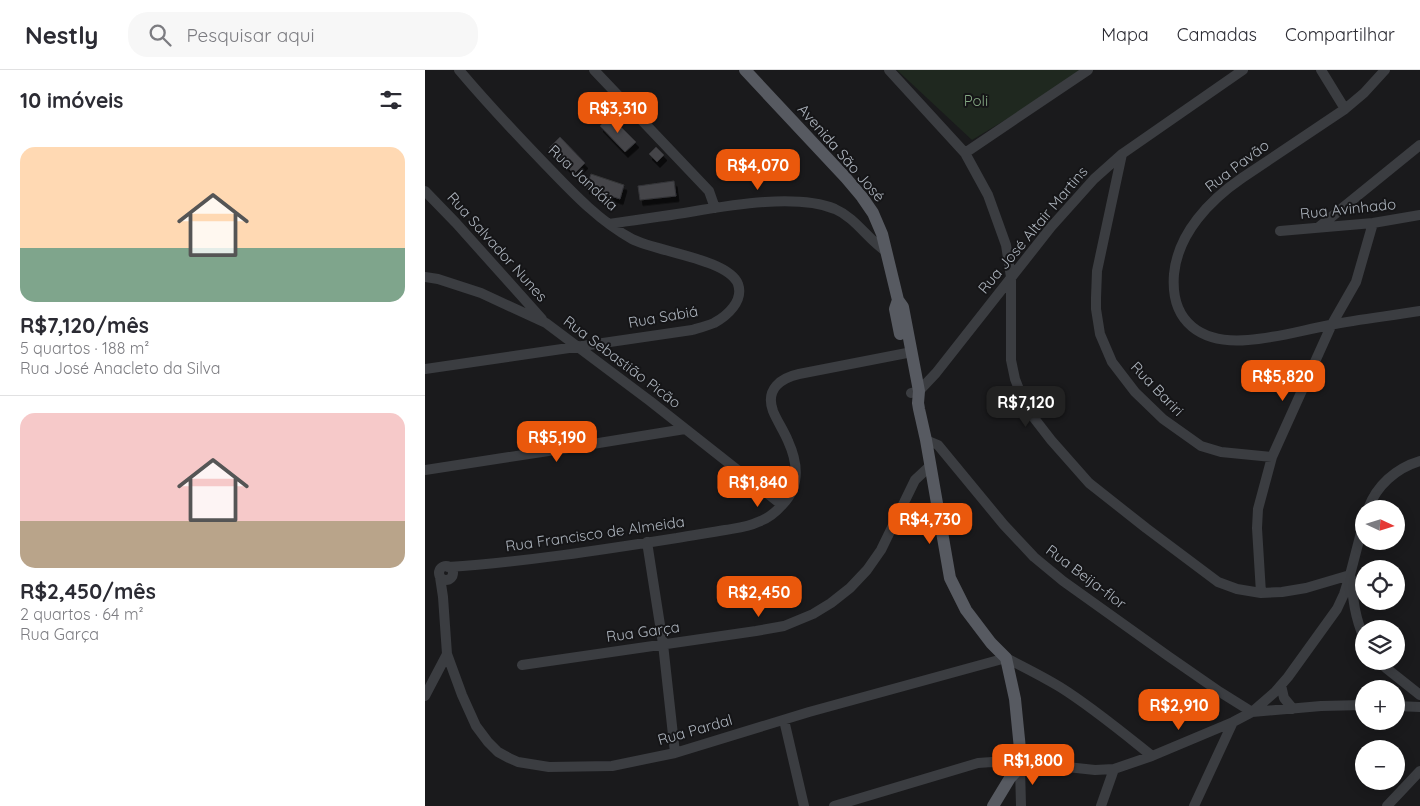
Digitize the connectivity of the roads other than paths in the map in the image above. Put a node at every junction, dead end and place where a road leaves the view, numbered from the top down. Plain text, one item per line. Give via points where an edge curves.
1 (459, 70) edge
2 (594, 70) edge
3 (745, 70) edge
4 (889, 70) edge
5 (1088, 70) edge
6 (1243, 70) edge
7 (1321, 70) edge
8 (1385, 70) edge
9 (1345, 109) junction
10 (1420, 145) edge
11 (965, 153) junction
12 (1122, 154) junction
13 (425, 191) edge
14 (715, 208) junction
15 (1420, 215) edge
16 (1373, 223) junction
17 (609, 224) junction
18 (1319, 227) junction
19 (1280, 231) dead end
20 (887, 252) junction
21 (425, 277) edge
22 (1011, 277) junction
23 (515, 289) junction
24 (504, 303) junction
25 (1420, 311) edge
26 (546, 323) junction
27 (1332, 324) junction
28 (576, 346) junction
29 (908, 353) junction
30 (425, 369) edge
31 (936, 373) junction
32 (913, 378) junction
33 (916, 395) junction
34 (685, 429) junction
35 (926, 440) junction
36 (1272, 456) junction
37 (1420, 461) edge
38 (931, 466) junction
39 (425, 470) edge
40 (1372, 500) edge
41 (782, 505) junction
42 (647, 542) junction
43 (1356, 550) edge
44 (1350, 575) junction
45 (1261, 593) junction
46 (1357, 620) edge
47 (663, 644) junction
48 (447, 654) junction
49 (1006, 658) junction
50 (522, 665) dead end
51 (1389, 670) edge
52 (1281, 685) junction
53 (1420, 695) edge
54 (425, 696) edge
55 (1355, 706) edge
56 (1405, 706) edge
57 (1420, 707) edge
58 (1293, 708) junction
59 (1252, 712) junction
60 (784, 720) junction
61 (1233, 722) junction
62 (675, 753) junction
63 (1152, 756) junction
64 (1020, 768) junction
65 (1114, 769) junction
66 (1420, 772) edge
67 (864, 802) edge
68 (804, 806) edge
69 (834, 806) edge
70 (993, 806) edge
71 (1021, 806) edge
72 (1101, 806) edge
73 (1194, 806) edge
74 (1387, 806) edge

1 - 17 street, Rua Jandáia via 561,181
2 - 14 street via 709,192
3 - 20 main road, Avenida São José via 862,197 883,234
4 - 11 street
5 - 11 street
6 - 12 street, Rua José Altair Martins
7 - 9 street
8 - 9 street, Rua Pavão via 1365,93
9 - 27 street, Rua Pavão via 1212,202 1188,233 1177,256 1173,282 1182,317 1189,326 1206,335 1248,340
10 - 18 street
11 - 22 street via 988,195 1005,245
12 - 22 street, Rua José Altair Martins via 1083,190
12 - 36 street, Rua Bariri via 1097,271 1096,310 1100,334 1113,362 1135,392 1163,419 1201,446 1221,452
13 - 23 street, Rua Salvador Nunes
14 - 17 street, Rua Jandáia
14 - 20 street, Rua Jandáia via 777,202 807,203 835,209
15 - 16 street, Rua Avinhado
16 - 18 street, Rua Avinhado
16 - 27 street via 1356,282
17 - 28 street, Rua Sabiá via 632,239 724,269 735,280 738,298 720,319 692,330
18 - 19 street, Rua Avinhado
20 - 29 main road, Avenida São José via 898,300 895,309
21 - 24 street, Rua Sebastião Picão
22 - 31 street, Rua José Altair Martins
22 - 45 street via 1011,360 1015,379 1022,397 1046,433 1089,483 1218,582
23 - 24 street
23 - 26 street, Rua Salvador Nunes
24 - 26 street, Rua Sebastião Picão
25 - 27 street, Rua Pavão
26 - 28 street, Rua Sebastião Picão
27 - 36 street
28 - 30 street, Rua Sabiá
28 - 34 street, Rua Sebastião Picão
29 - 32 main road, Avenida São José
29 - 41 street, Rua Francisco de Almeida via 799,374 780,381 775,387 772,410 788,441 796,470 793,489
31 - 32 street
31 - 33 street, Rua José Altair Martins
32 - 33 main road, Avenida São José
33 - 35 main road, Avenida São José
34 - 39 street
34 - 41 street, Rua Sebastião Picão
35 - 38 main road, Avenida São José
35 - 59 street, Rua Beija-flor via 938,445 1034,557 1063,581
36 - 45 street via 1258,509
37 - 40 street via 1402,468 1381,486
38 - 47 street, Rua Garça via 915,480 881,550 867,570 831,603 784,626
38 - 49 main road, Avenida São José via 950,578 965,610
41 - 42 street, Rua Francisco de Almeida via 758,523
42 - 47 street
42 - 48 street, Rua Francisco de Almeida via 465,566 448,574 443,598
43 - 44 street
44 - 45 street via 1306,588
44 - 46 street
44 - 52 street via 1337,609
47 - 50 street, Rua Garça
47 - 62 street
48 - 54 street
48 - 62 street, Rua Pardal via 481,734 498,752 518,762 549,767 602,767
49 - 60 street, Rua Pardal
49 - 63 street via 1061,688
49 - 64 main road via 1019,730
51 - 53 street
52 - 58 street via 1284,698
52 - 59 street
55 - 58 street
56 - 57 street
58 - 59 street
59 - 61 street
60 - 62 street, Rua Pardal
60 - 68 street
61 - 63 street
61 - 73 street
63 - 65 street
64 - 65 street via 1035,765
64 - 67 street via 1002,763 978,763
64 - 70 main road
64 - 71 street
65 - 72 street
66 - 74 street
67 - 69 street

